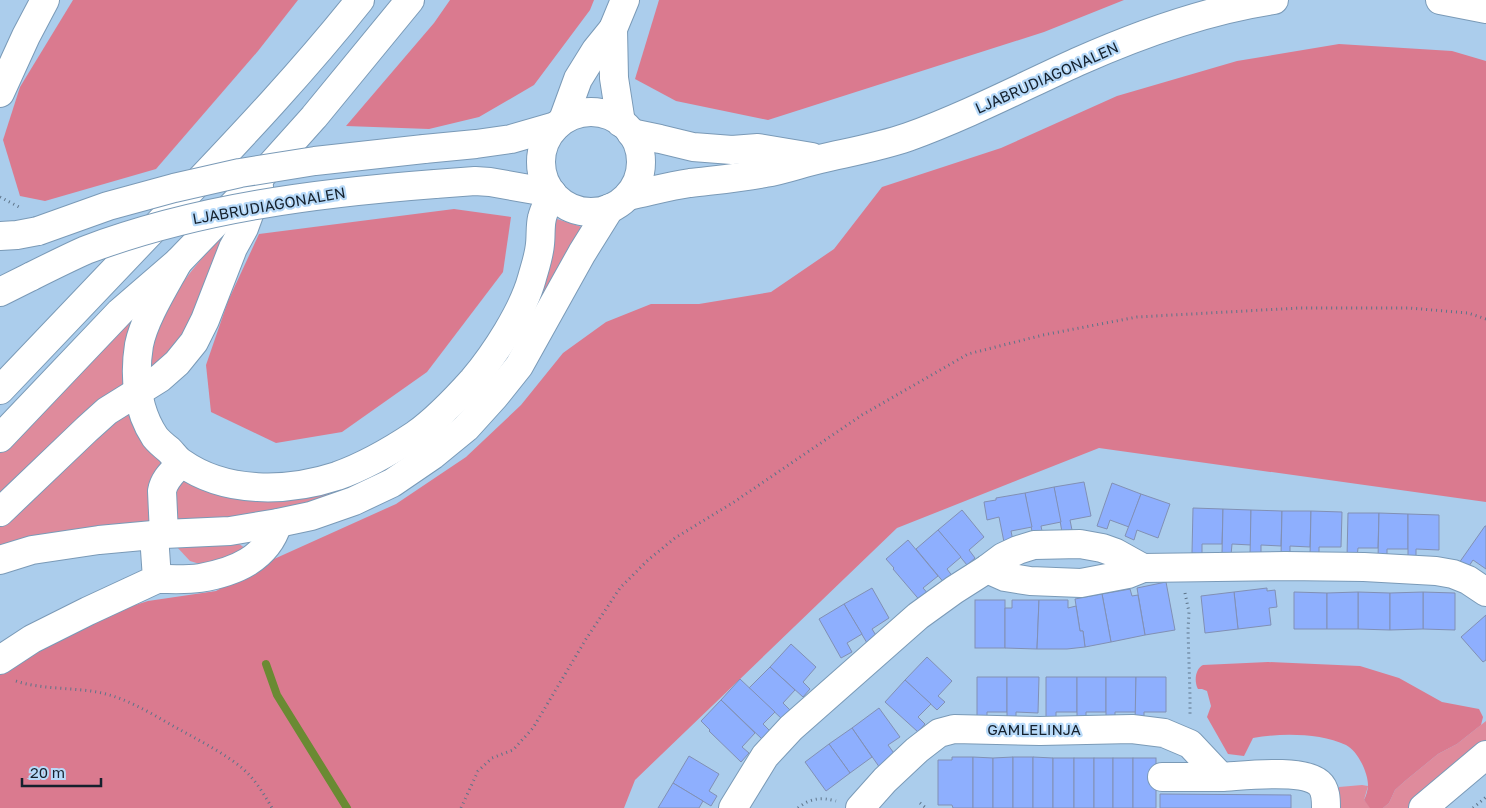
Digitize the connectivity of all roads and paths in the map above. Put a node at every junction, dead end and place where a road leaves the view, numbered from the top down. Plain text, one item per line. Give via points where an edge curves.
1 (45, 0) edge
2 (360, 0) edge
3 (410, 0) edge
4 (625, 0) edge
5 (1274, 0) edge
6 (1440, 0) edge
7 (1486, 9) edge
8 (614, 28) junction
9 (0, 93) edge
10 (560, 123) junction
11 (626, 128) junction
12 (821, 158) junction
13 (263, 174) junction
14 (552, 193) junction
15 (0, 197) edge
16 (619, 202) junction
17 (21, 209) dead end
18 (0, 236) edge
19 (178, 262) junction
20 (0, 292) edge
21 (1486, 319) edge
22 (0, 390) edge
23 (138, 392) junction
24 (0, 438) edge
25 (182, 463) junction
26 (0, 512) edge
27 (278, 523) junction
28 (159, 535) junction
29 (0, 560) edge
30 (1143, 568) junction
31 (987, 569) junction
32 (157, 579) junction
33 (1486, 592) edge
34 (1185, 594) dead end
35 (7, 670) edge
36 (1190, 696) dead end
37 (1486, 755) edge
38 (1162, 777) dead end
39 (1221, 777) junction
40 (1486, 797) edge
41 (920, 803) dead end
42 (272, 808) edge
43 (461, 808) edge
44 (733, 808) edge
45 (798, 808) edge
46 (861, 808) edge
47 (926, 808) edge
48 (1326, 808) edge
49 (1423, 808) edge
50 (1473, 808) edge

1 - 9 main road
2 - 22 main road via 232,147
3 - 13 main road
4 - 8 main road
5 - 12 main road, LJABRUDIAGONALEN via 1204,15 1155,30 943,124 862,151
6 - 7 main road
8 - 10 main road via 578,79
8 - 11 main road via 614,78
10 - 11 main road via 575,115 593,113 611,117
10 - 14 main road via 547,138 542,152 544,180
10 - 18 main road, bridge via 510,139 315,161 240,173 108,206 38,231
11 - 12 main road, LJABRUDIAGONALEN via 693,147 758,148
11 - 16 main road via 637,143 641,165 634,187
12 - 16 main road, LJABRUDIAGONALEN via 766,173 689,184
13 - 19 main road
13 - 23 main road via 244,228 194,342 177,363
14 - 16 main road via 564,204 578,210 594,212
14 - 20 main road, LJABRUDIAGONALEN, bridge via 475,181 319,195 215,213 85,251
14 - 25 main road via 542,218 540,247 532,279 517,314 474,378 448,407 416,434 355,469 298,485 240,486 204,476
15 - 17 path
16 - 27 main road via 582,253 519,366 466,428 392,483 354,501
19 - 23 main road via 143,329 138,358
19 - 24 main road via 120,312
21 - 43 path via 1468,313 1409,308 1299,308 1137,317 1043,335 968,354 862,415 675,538 648,560 620,588 533,728 513,750 492,758 478,771
23 - 25 main road via 144,414 156,437
23 - 26 main road via 87,428
25 - 28 main road via 163,485
27 - 28 main road via 230,531
27 - 32 main road via 270,542 246,563 224,573 199,578
28 - 29 main road via 32,550
28 - 32 main road
30 - 31 main road via 1081,583 1030,581 1005,577
30 - 31 main road via 1116,553 1080,544 1034,545 1004,557
30 - 33 main road via 1285,566 1436,571 1468,580
31 - 44 main road via 918,616 791,728 766,756
32 - 35 main road via 40,635
34 - 36 path via 1189,612
35 - 42 path via 34,686 86,690 137,706 242,768
37 - 49 main road
38 - 39 main road
39 - 46 main road, GAMLELINJA via 1190,744 1164,733 1132,729 954,729 939,733 917,750
39 - 48 main road via 1289,774 1309,777 1321,784
40 - 50 path
41 - 47 path
45 - 46 path via 818,798

